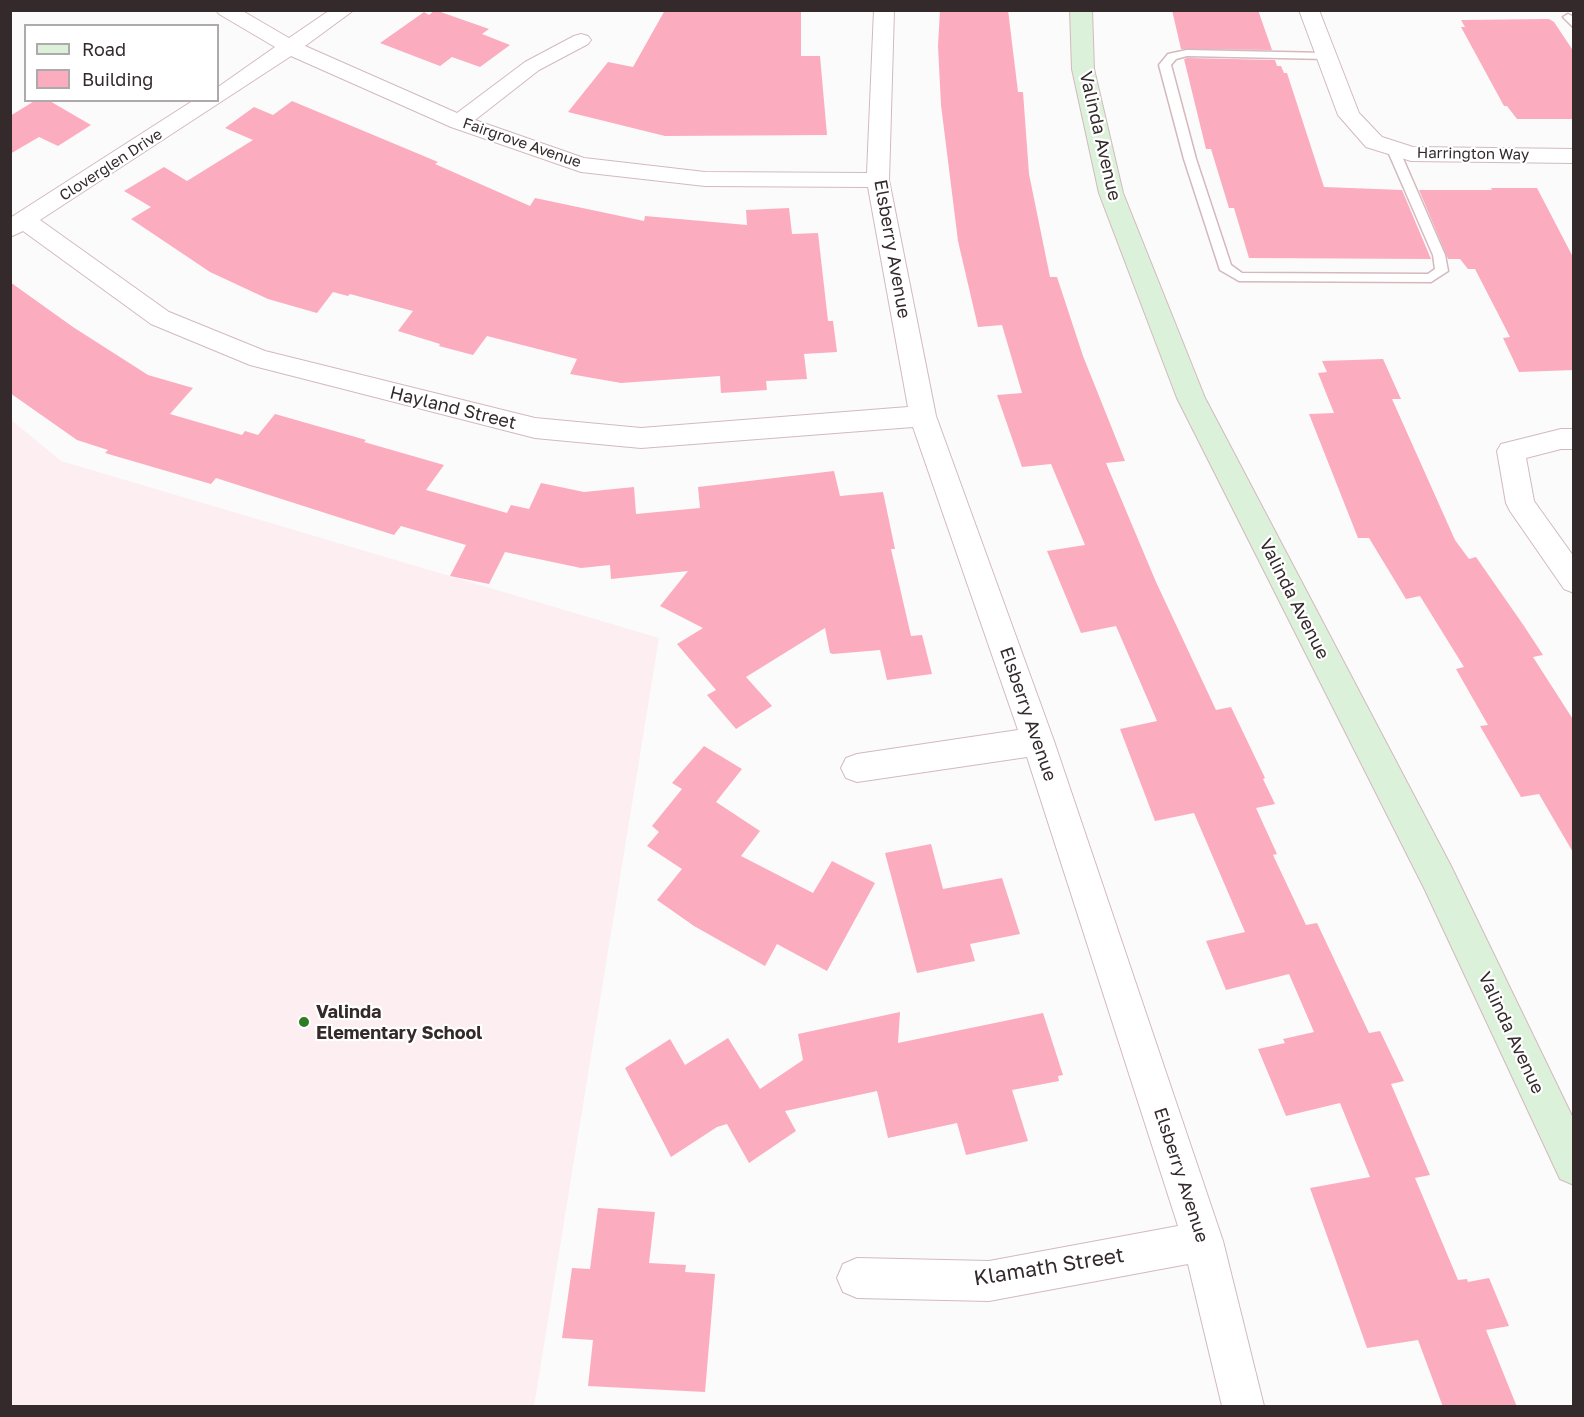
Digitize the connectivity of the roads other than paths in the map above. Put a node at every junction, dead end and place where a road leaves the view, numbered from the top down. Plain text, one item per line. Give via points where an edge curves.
1 (226, 10) edge
2 (344, 10) edge
3 (884, 10) edge
4 (1081, 10) edge
5 (1309, 10) edge
6 (581, 40) dead end
7 (291, 48) junction
8 (1327, 56) junction
9 (219, 95) edge
10 (207, 102) edge
11 (459, 122) junction
12 (1383, 145) junction
13 (1574, 156) edge
14 (878, 180) junction
15 (17, 225) edge
16 (923, 416) junction
17 (1574, 439) edge
18 (1574, 581) edge
19 (1038, 741) junction
20 (857, 768) dead end
21 (1574, 1165) edge
22 (1203, 1241) junction
23 (858, 1278) dead end
24 (1243, 1407) edge

1 - 7 street, Fairgrove Avenue
2 - 7 street
3 - 14 street, Elsberry Avenue
4 - 21 main road, Valinda Avenue via 1083,69 1111,193 1191,398 1438,878
5 - 8 street
6 - 11 street via 532,66
7 - 9 street
7 - 11 street, Fairgrove Avenue
8 - 12 street via 1349,115
8 - 12 lane via 1186,53 1172,56 1165,65 1225,267 1239,276 1431,278 1442,271 1439,255
10 - 15 street, Cloverglen Drive
11 - 14 street, Fairgrove Avenue via 581,165 705,179
12 - 13 street, Harrington Way via 1411,154
14 - 16 street, Elsberry Avenue
15 - 16 street, Hayland Street via 160,318 259,359 535,428 641,438
16 - 19 street, Elsberry Avenue
17 - 18 street via 1511,451 1520,503
19 - 20 street
19 - 22 street, Elsberry Avenue
22 - 23 street, Klamath Street via 989,1281
22 - 24 street, Elsberry Avenue

